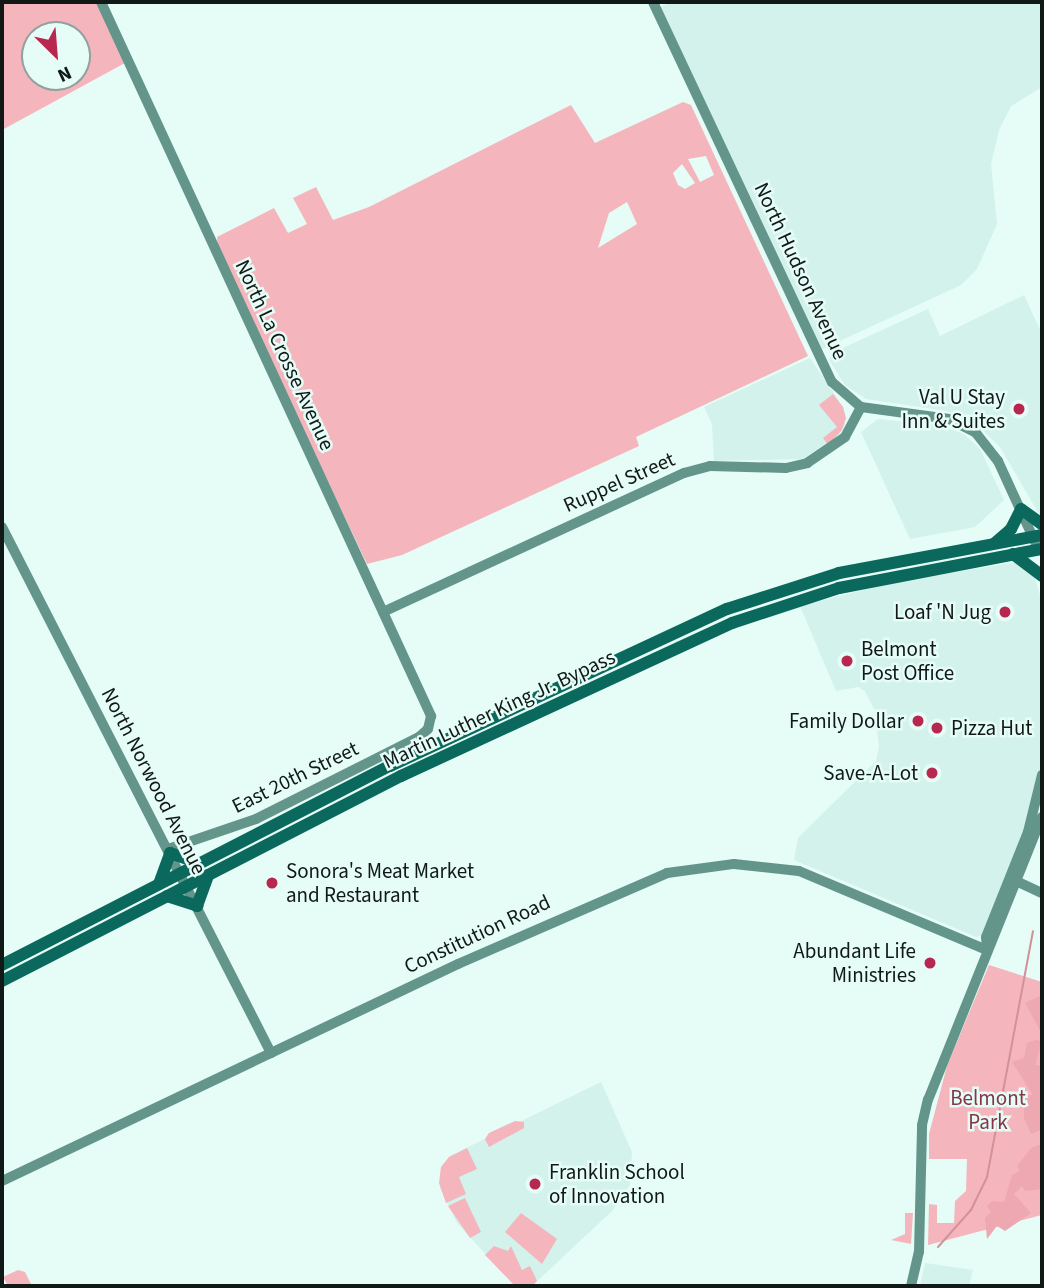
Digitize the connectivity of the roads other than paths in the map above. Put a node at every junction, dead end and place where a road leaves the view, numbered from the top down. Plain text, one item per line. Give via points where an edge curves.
1 (101, 2) edge
2 (653, 2) edge
3 (861, 407) junction
4 (1021, 509) junction
5 (1042, 524) edge
6 (2, 527) edge
7 (1038, 536) edge
8 (995, 543) junction
9 (1041, 550) edge
10 (1013, 554) junction
11 (1042, 577) edge
12 (383, 612) junction
13 (430, 725) joint
14 (1042, 775) edge
15 (1042, 817) edge
16 (282, 820) junction
17 (169, 851) junction
18 (198, 863) junction
19 (208, 875) junction
20 (183, 880) junction
21 (1015, 880) junction
22 (159, 884) junction
23 (1042, 892) edge
24 (167, 897) junction
25 (197, 906) junction
26 (88, 937) junction
27 (987, 950) junction
28 (2, 965) edge
29 (2, 981) edge
30 (271, 1052) junction
31 (2, 1181) edge
32 (911, 1286) edge

1 - 12 street, North La Crosse Avenue
2 - 3 street, North Hudson Avenue via 816,352 832,382
3 - 4 street via 948,419 976,433 998,461
3 - 12 street, Ruppel Street via 845,437 807,463 786,468 710,466 684,473
4 - 5 highway
4 - 7 street
4 - 8 highway via 1011,528
6 - 17 street, North Norwood Avenue
7 - 8 highway, Martin Luther King Jr. Bypass
7 - 9 street
8 - 16 highway, Martin Luther King Jr. Bypass via 839,573 752,599 495,715
9 - 10 highway, Martin Luther King Jr. Bypass
9 - 11 street
10 - 11 highway
10 - 19 highway, Martin Luther King Jr. Bypass via 875,580 760,612 488,733
12 - 13 street, North La Crosse Avenue via 430,711
13 - 17 street, East 20th Street via 419,737 256,819
14 - 21 street
15 - 21 street
16 - 18 highway, Martin Luther King Jr. Bypass
16 - 20 highway via 252,845
17 - 18 highway
17 - 20 street, North Norwood Avenue
17 - 22 highway
18 - 20 highway, Martin Luther King Jr. Bypass
19 - 20 highway, Martin Luther King Jr. Bypass
19 - 25 highway
20 - 22 highway, Martin Luther King Jr. Bypass
20 - 24 highway, Martin Luther King Jr. Bypass
20 - 25 street, North Norwood Avenue
20 - 26 highway via 116,914
21 - 23 street
21 - 27 street
22 - 28 highway, Martin Luther King Jr. Bypass
24 - 25 highway
24 - 26 highway, Martin Luther King Jr. Bypass
25 - 30 street, North Norwood Avenue
26 - 29 highway, Martin Luther King Jr. Bypass
27 - 30 street, Constitution Road via 811,874 754,865 701,867 632,885
27 - 32 street via 922,1125 920,1242
30 - 31 street, Constitution Road

